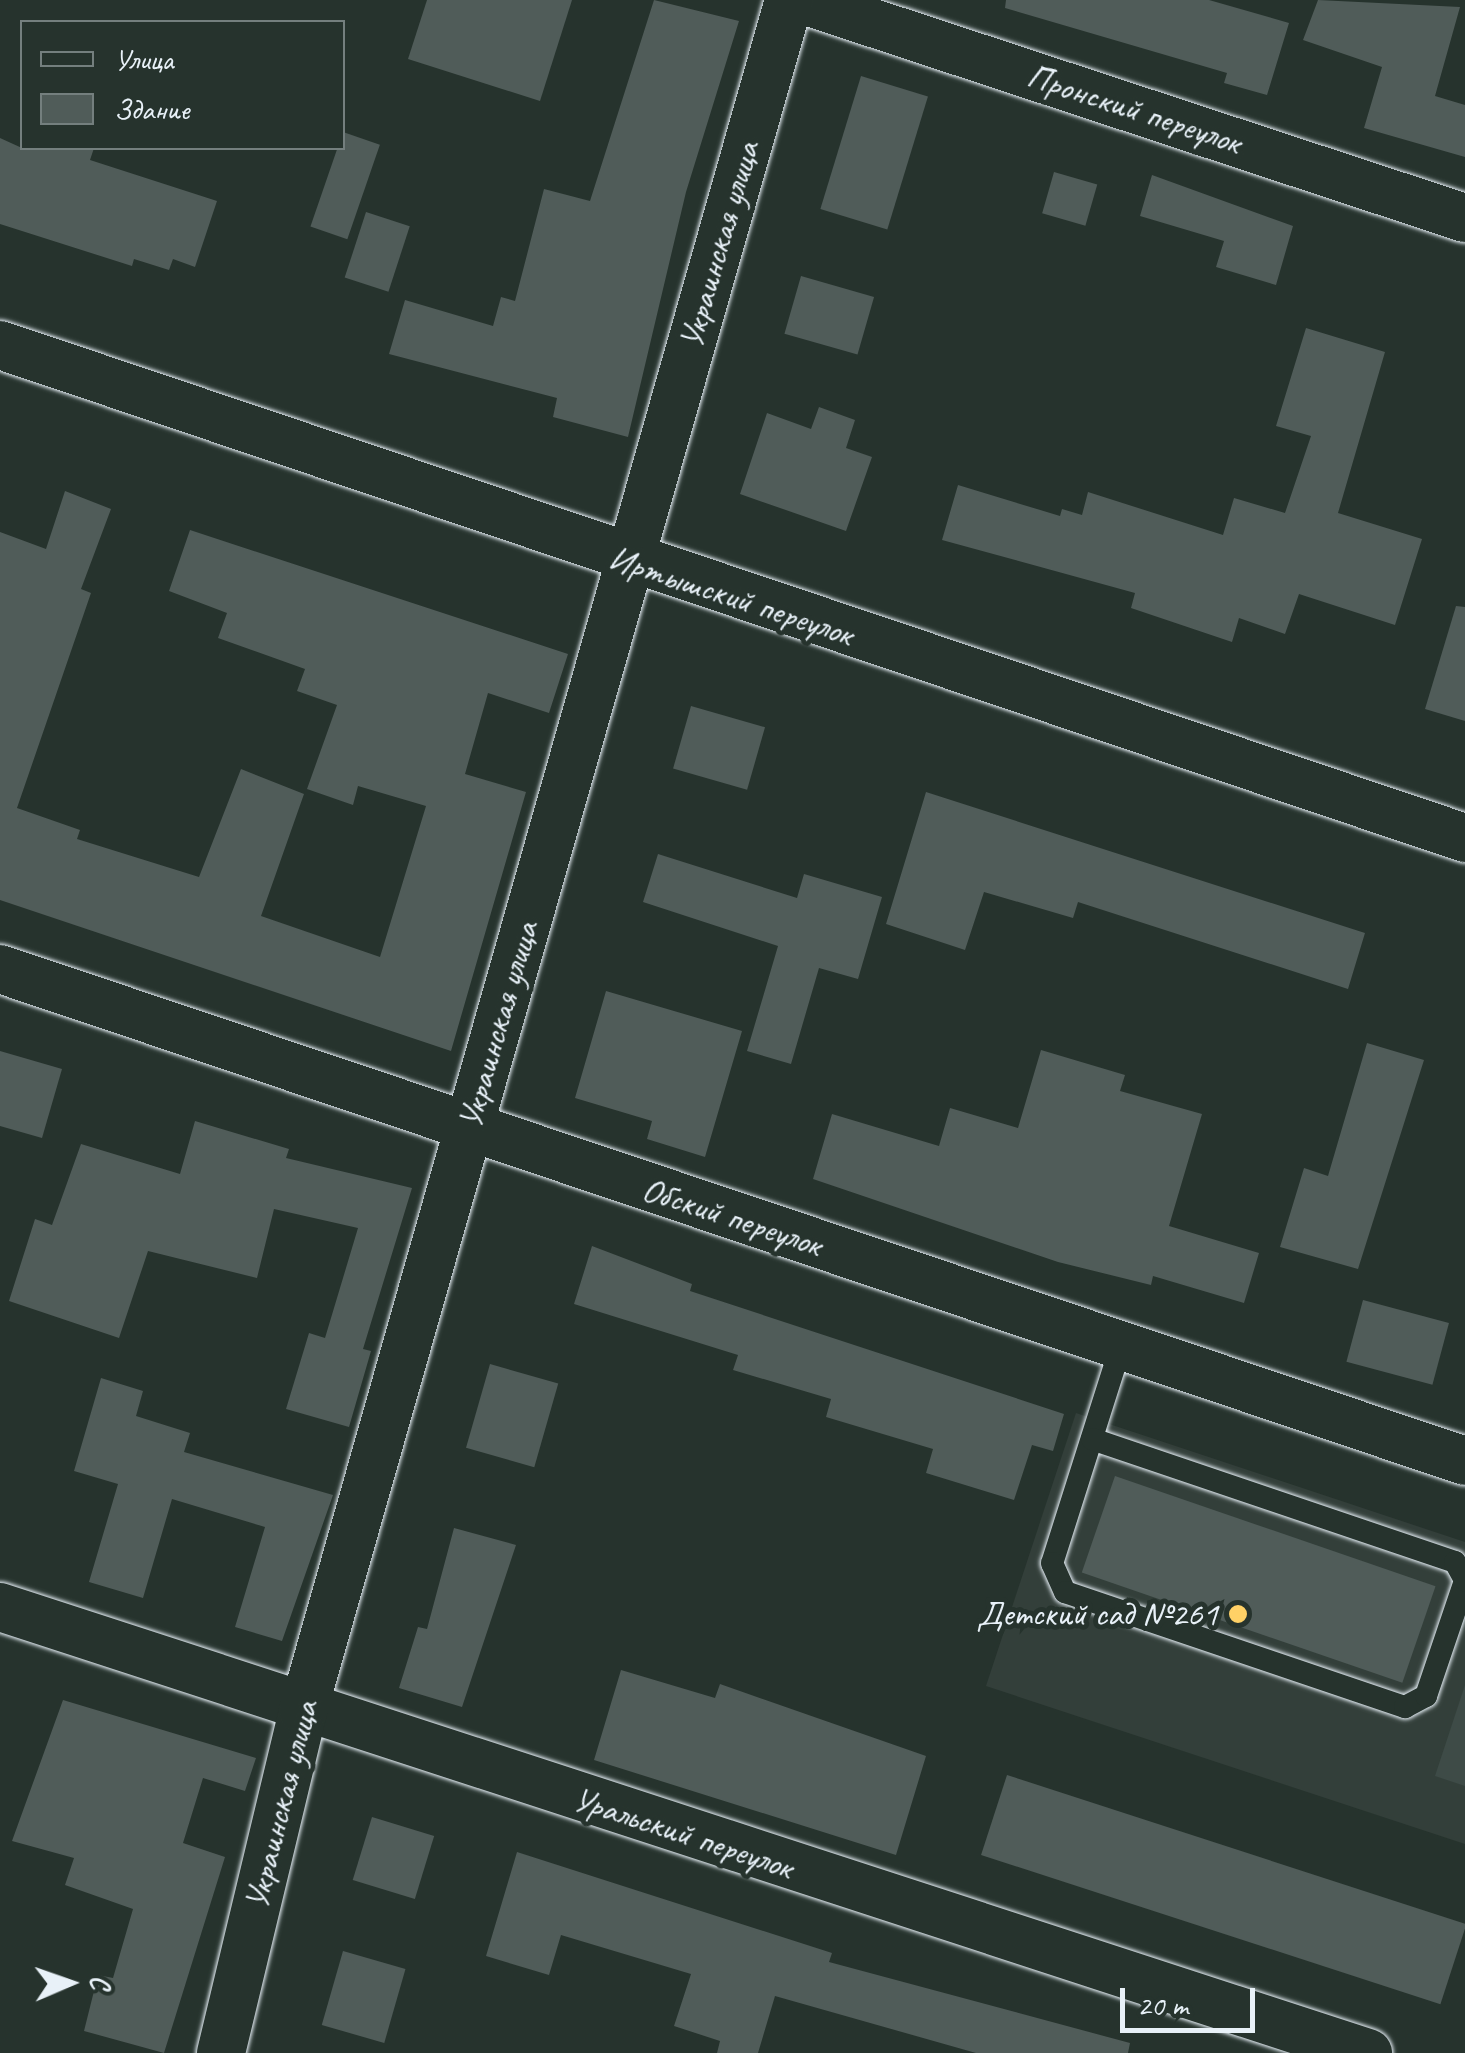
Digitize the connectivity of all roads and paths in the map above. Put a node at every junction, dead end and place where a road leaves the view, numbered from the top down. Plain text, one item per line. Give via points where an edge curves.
1 (789, 0) edge
2 (803, 0) edge
3 (1465, 218) edge
4 (0, 346) edge
5 (628, 562) junction
6 (1465, 838) edge
7 (0, 969) edge
8 (468, 1129) junction
9 (1121, 1346) junction
10 (1092, 1439) junction
11 (1465, 1461) edge
12 (1465, 1581) edge
13 (0, 1608) edge
14 (304, 1711) junction
15 (221, 2053) edge
16 (1368, 2053) edge

1 - 5 street, Украинская улица
2 - 3 street, Пронский переулок
4 - 5 street, Иртышский переулок
5 - 6 street, Иртышский переулок
5 - 8 street, Украинская улица
7 - 8 street, Обский переулок
8 - 9 street, Обский переулок
8 - 14 street, Украинская улица
9 - 10 lane
9 - 11 street, Обский переулок
10 - 12 lane via 1454,1562
10 - 12 lane via 1052,1564 1066,1592 1405,1707 1426,1696
13 - 14 street, Уральский переулок
14 - 15 street, Украинская улица
14 - 16 street, Уральский переулок

